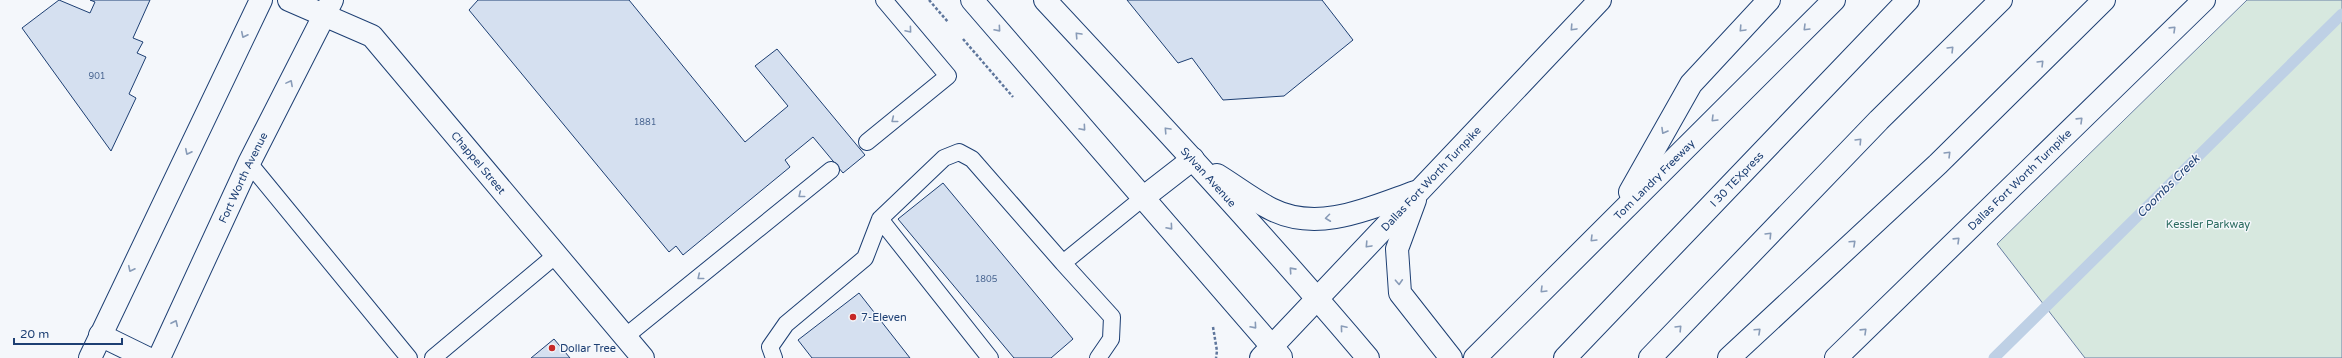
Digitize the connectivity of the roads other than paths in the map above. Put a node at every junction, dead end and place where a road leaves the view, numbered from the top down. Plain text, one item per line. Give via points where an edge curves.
1 (261, 0) edge
2 (289, 0) edge
3 (884, 0) edge
4 (972, 0) edge
5 (1045, 0) edge
6 (1600, 0) edge
7 (1769, 0) edge
8 (1834, 0) edge
9 (1908, 0) edge
10 (2001, 0) edge
11 (2104, 0) edge
12 (2204, 0) edge
13 (329, 7) edge
14 (867, 142) dead end
15 (1193, 159) junction
16 (249, 163) junction
17 (831, 170) dead end
18 (1418, 191) junction
19 (1144, 197) junction
20 (1616, 216) junction
21 (880, 219) junction
22 (556, 255) junction
23 (1063, 263) junction
24 (1318, 299) junction
25 (100, 335) junction
26 (626, 336) junction
27 (1272, 354) edge
28 (1651, 357) edge
29 (90, 358) edge
30 (147, 358) edge
31 (159, 358) edge
32 (409, 358) edge
33 (433, 358) edge
34 (643, 358) edge
35 (774, 358) edge
36 (990, 358) edge
37 (1098, 358) edge
38 (1368, 358) edge
39 (1451, 358) edge
40 (1475, 358) edge
41 (1564, 358) edge
42 (1729, 358) edge
43 (1836, 358) edge

1 -> 25 main road
2 - 13 main road, Chappel Street
3 -> 14 lane via 948,76
4 -> 19 main road
15 -> 5 main road, Sylvan Avenue
6 -> 18 main road, Dallas Fort Worth Turnpike
7 -> 20 main road via 1691,84
8 -> 20 main road, Tom Landry Freeway
9 - 41 main road, I 30 TEXpress
28 -> 10 main road via 1880,120
42 -> 11 main road via 1938,164
43 -> 12 main road, Dallas Fort Worth Turnpike
16 -> 13 main road, Fort Worth Avenue
13 - 22 main road, Chappel Street via 372,36
18 -> 15 main road via 1351,215 1310,220 1272,210
15 - 19 main road
24 -> 15 main road, Sylvan Avenue
31 -> 16 main road, Fort Worth Avenue
16 - 32 lane
17 -> 26 lane
18 -> 24 main road, Dallas Fort Worth Turnpike
18 -> 39 main road via 1397,249 1400,293
19 - 23 lane
19 -> 27 main road
20 -> 40 main road, Tom Landry Freeway
21 - 23 lane via 944,158 960,152 972,159
21 - 35 lane via 865,258 786,324 770,347
21 - 36 lane
22 - 26 main road, Chappel Street
22 - 33 lane
23 - 37 lane via 1112,317 1111,339
24 - 27 main road, Dallas Fort Worth Turnpike
38 -> 24 main road, Sylvan Avenue
25 - 29 main road
25 - 30 main road
26 - 34 main road, Chappel Street

